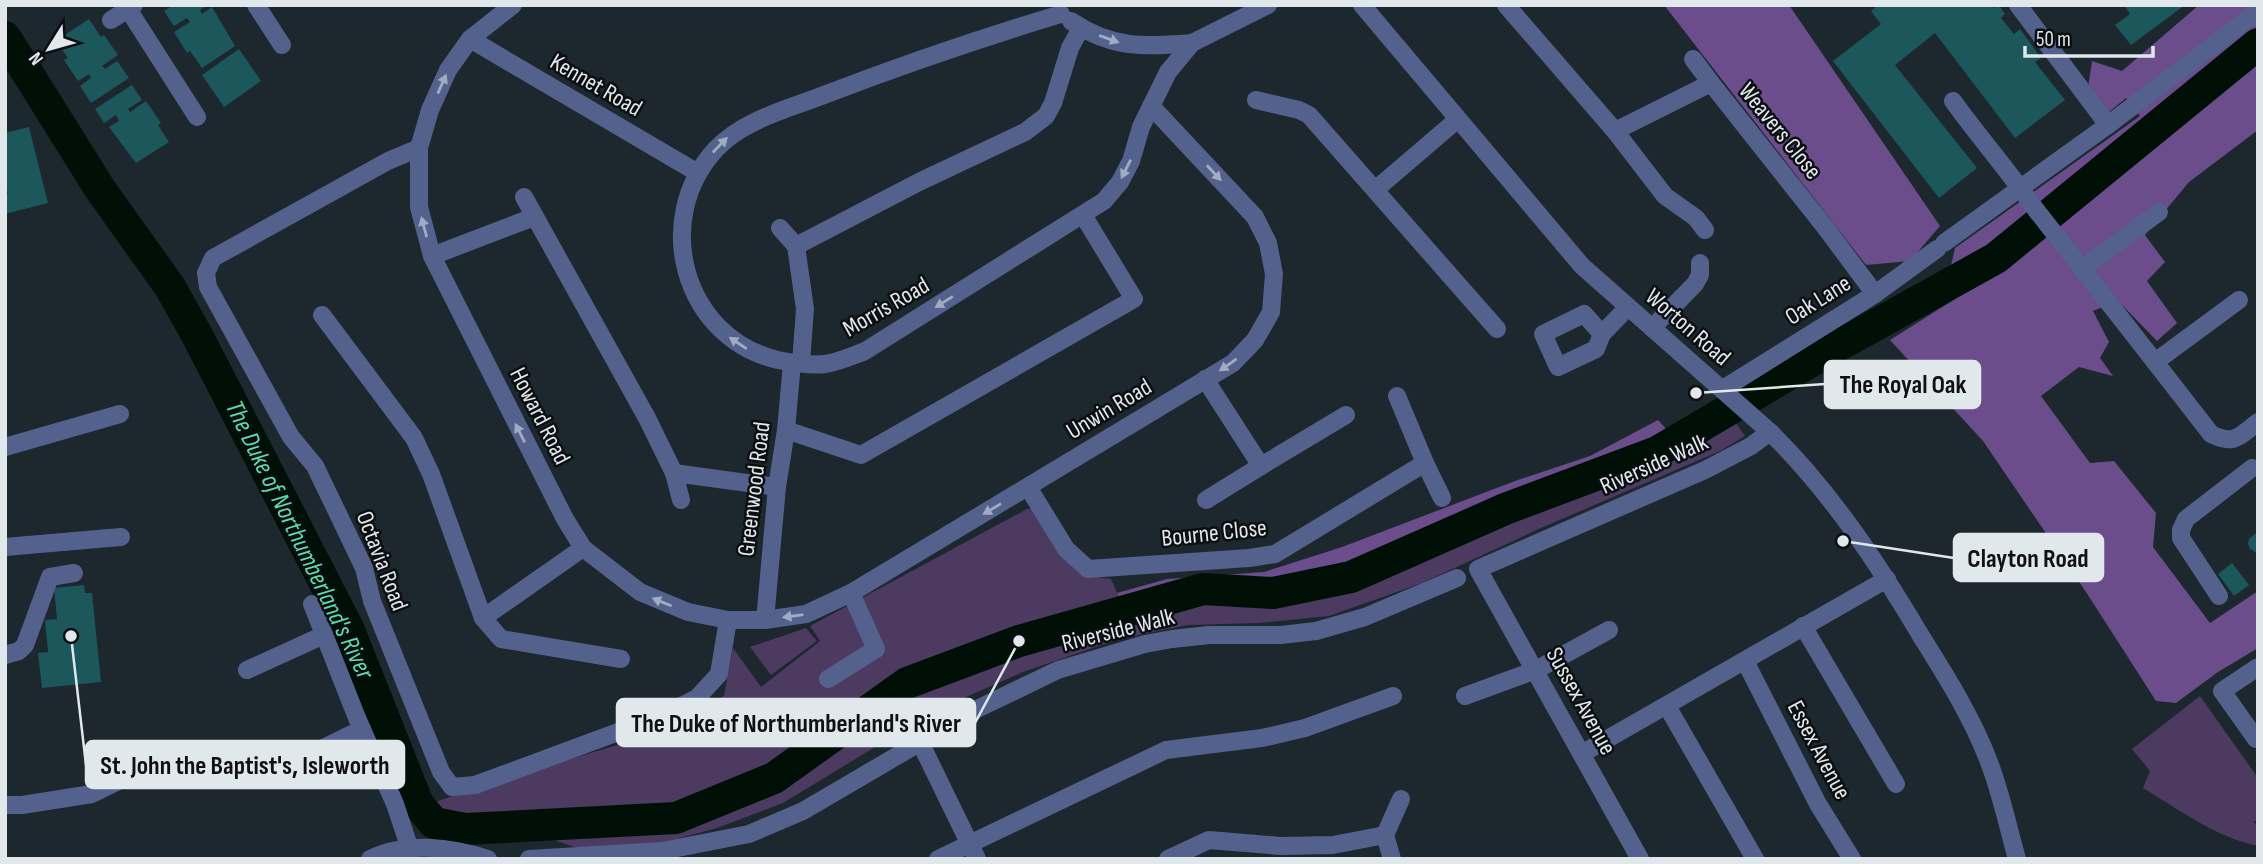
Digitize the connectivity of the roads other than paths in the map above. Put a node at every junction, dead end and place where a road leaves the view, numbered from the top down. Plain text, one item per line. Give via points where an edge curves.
1 (256, 5) edge
2 (513, 5) edge
3 (1268, 5) edge
4 (1362, 5) edge
5 (1506, 5) edge
6 (2018, 5) edge
7 (131, 7) edge
8 (1056, 10) edge
9 (2258, 11) edge
10 (111, 20) dead end
11 (1081, 28) junction
12 (470, 39) junction
13 (1192, 43) junction
14 (282, 45) dead end
15 (1693, 59) dead end
16 (1711, 83) junction
17 (1256, 100) dead end
18 (1953, 102) dead end
19 (1151, 106) junction
20 (197, 117) dead end
21 (1458, 119) junction
22 (2108, 125) junction
23 (1615, 131) junction
24 (419, 148) junction
25 (698, 173) junction
26 (1375, 190) junction
27 (2025, 194) junction
28 (524, 197) dead end
29 (2159, 212) dead end
30 (1083, 215) junction
31 (534, 217) junction
32 (780, 228) dead end
33 (1705, 230) dead end
34 (796, 246) junction
35 (432, 256) junction
36 (1700, 263) dead end
37 (2081, 269) junction
38 (1875, 294) junction
39 (2239, 300) dead end
40 (1628, 307) junction
41 (322, 315) dead end
42 (1651, 328) junction
43 (1497, 329) dead end
44 (1602, 334) dead end
45 (2155, 362) junction
46 (797, 363) junction
47 (1205, 380) junction
48 (1727, 393) junction
49 (1396, 396) dead end
50 (120, 414) dead end
51 (1346, 415) dead end
52 (2258, 422) edge
53 (786, 430) junction
54 (1770, 432) junction
55 (2233, 440) junction
56 (5, 447) edge
57 (1425, 463) junction
58 (1261, 466) junction
59 (2255, 471) edge
60 (674, 473) junction
61 (776, 486) junction
62 (1028, 487) junction
63 (1442, 498) dead end
64 (681, 500) dead end
65 (1206, 500) dead end
66 (121, 537) dead end
67 (5, 547) edge
68 (583, 548) junction
69 (1478, 569) joint
70 (74, 573) dead end
71 (1457, 578) dead end
72 (1887, 579) junction
73 (851, 593) junction
74 (2219, 596) dead end
75 (312, 604) dead end
76 (483, 618) junction
77 (728, 620) junction
78 (765, 620) junction
79 (1803, 626) junction
80 (1609, 630) dead end
81 (324, 635) junction
82 (5, 655) edge
83 (621, 660) dead end
84 (1745, 661) junction
85 (2258, 667) edge
86 (247, 670) dead end
87 (1536, 670) junction
88 (828, 679) dead end
89 (1393, 696) dead end
90 (1465, 696) dead end
91 (1667, 706) junction
92 (362, 729) junction
93 (2258, 738) edge
94 (920, 742) junction
95 (1583, 753) junction
96 (151, 765) dead end
97 (276, 771) dead end
98 (1896, 784) dead end
99 (1401, 799) dead end
100 (5, 805) edge
101 (1385, 835) junction
102 (409, 846) junction
103 (973, 851) edge
104 (1285, 853) edge
105 (370, 859) edge
106 (488, 859) edge
107 (529, 859) edge
108 (938, 859) edge
109 (1168, 859) edge
110 (1392, 859) edge
111 (1640, 859) edge
112 (1755, 859) edge
113 (1852, 859) edge
114 (2017, 859) edge

1 - 14 street
2 - 12 street, Howard Road
3 - 13 street
4 - 21 street, Worton Road
5 - 23 street
6 - 22 street
7 - 10 street
7 - 20 street
8 - 11 street
25 -> 8 street, Morris Road via 731,134 776,113
9 - 22 street, Oak Lane
11 -> 13 street via 1115,43 1148,47
11 - 34 street via 1046,116 1025,132
24 -> 12 street, Howard Road via 448,70
12 - 25 street, Kennet Road
13 - 19 street, Morris Road via 1168,72
15 - 16 street
16 - 23 street, Weavers Close
16 - 38 street, Weavers Close
17 - 26 street via 1309,115
18 - 27 street
19 -> 30 street, Morris Road via 1119,182 1104,201
19 -> 47 street, Unwin Road via 1255,217 1268,243 1274,274 1271,312 1255,340 1233,363
21 - 26 street
21 - 40 street, Worton Road via 1583,266
22 - 27 street, Oak Lane
23 - 33 street via 1665,196
35 -> 24 street, Howard Road via 419,207
24 - 77 street, Octavia Road via 213,258 206,274 208,287 291,437 315,466 364,568 372,601 441,772 452,787 475,785 664,715 697,698 719,674
46 -> 25 street, Morris Road via 745,348 721,331 701,308 682,253 682,217
26 - 43 street
27 - 37 street
27 - 38 street, Oak Lane
28 - 31 street
29 - 37 street
30 -> 46 street, Morris Road via 865,351 823,364
30 - 53 street via 1134,299 861,455
31 - 35 street
31 - 60 street
32 - 34 street
34 - 46 street, Greenwood Road via 805,309
68 -> 35 street, Howard Road
36 - 42 street via 1695,284
37 - 45 street
38 - 48 street, Oak Lane
39 - 45 street
40 - 42 street, Worton Road
40 - 44 street
41 - 76 street via 414,438
42 - 48 street, Worton Road
45 - 55 street via 2211,434
46 - 53 street, Greenwood Road
47 - 58 street
47 - 62 street, Unwin Road
48 - 54 street, Worton Road
49 - 57 street
50 - 56 street
51 - 58 street
52 - 55 street
53 - 61 street, Greenwood Road
54 - 69 street, Riverside Walk via 1705,470
54 - 72 street, Worton Road via 1843,514
55 - 59 street
57 - 62 street, Bourne Close via 1275,554 1088,569 1066,549
57 - 63 street
58 - 65 street
59 - 74 street via 2186,519 2180,530
60 - 61 street
60 - 64 street
61 - 78 street, Greenwood Road
62 -> 73 street, Unwin Road
66 - 67 street
68 - 76 street
77 -> 68 street, Howard Road via 688,612 640,593
69 - 87 street, Sussex Avenue
70 - 82 street via 50,577 24,645
71 - 94 street, Riverside Walk via 1365,617 1316,631 1172,639 1071,666 977,709
72 - 79 street
72 - 114 street, Worton Road via 1961,701 1990,763
73 -> 78 street, Unwin Road via 806,614
73 - 88 street via 876,649
75 - 81 street
76 - 83 street via 501,639
77 - 78 street, Unwin Road
79 - 84 street
79 - 98 street
80 - 87 street
81 - 86 street
81 - 92 street
84 - 91 street
84 - 113 street, Essex Avenue via 1818,804
85 - 93 street via 2222,691
87 - 90 street
87 - 95 street, Sussex Avenue
89 - 103 street via 1305,728 1166,750
91 - 95 street
91 - 112 street
92 - 97 street
92 - 102 street
94 - 103 street
94 - 107 street, Riverside Walk via 803,811 749,834 662,851
95 - 111 street, Sussex Avenue
96 - 100 street via 92,793
99 - 101 street
101 - 104 street
101 - 110 street
102 - 105 street
102 - 106 street
103 - 108 street
104 - 109 street via 1209,841

